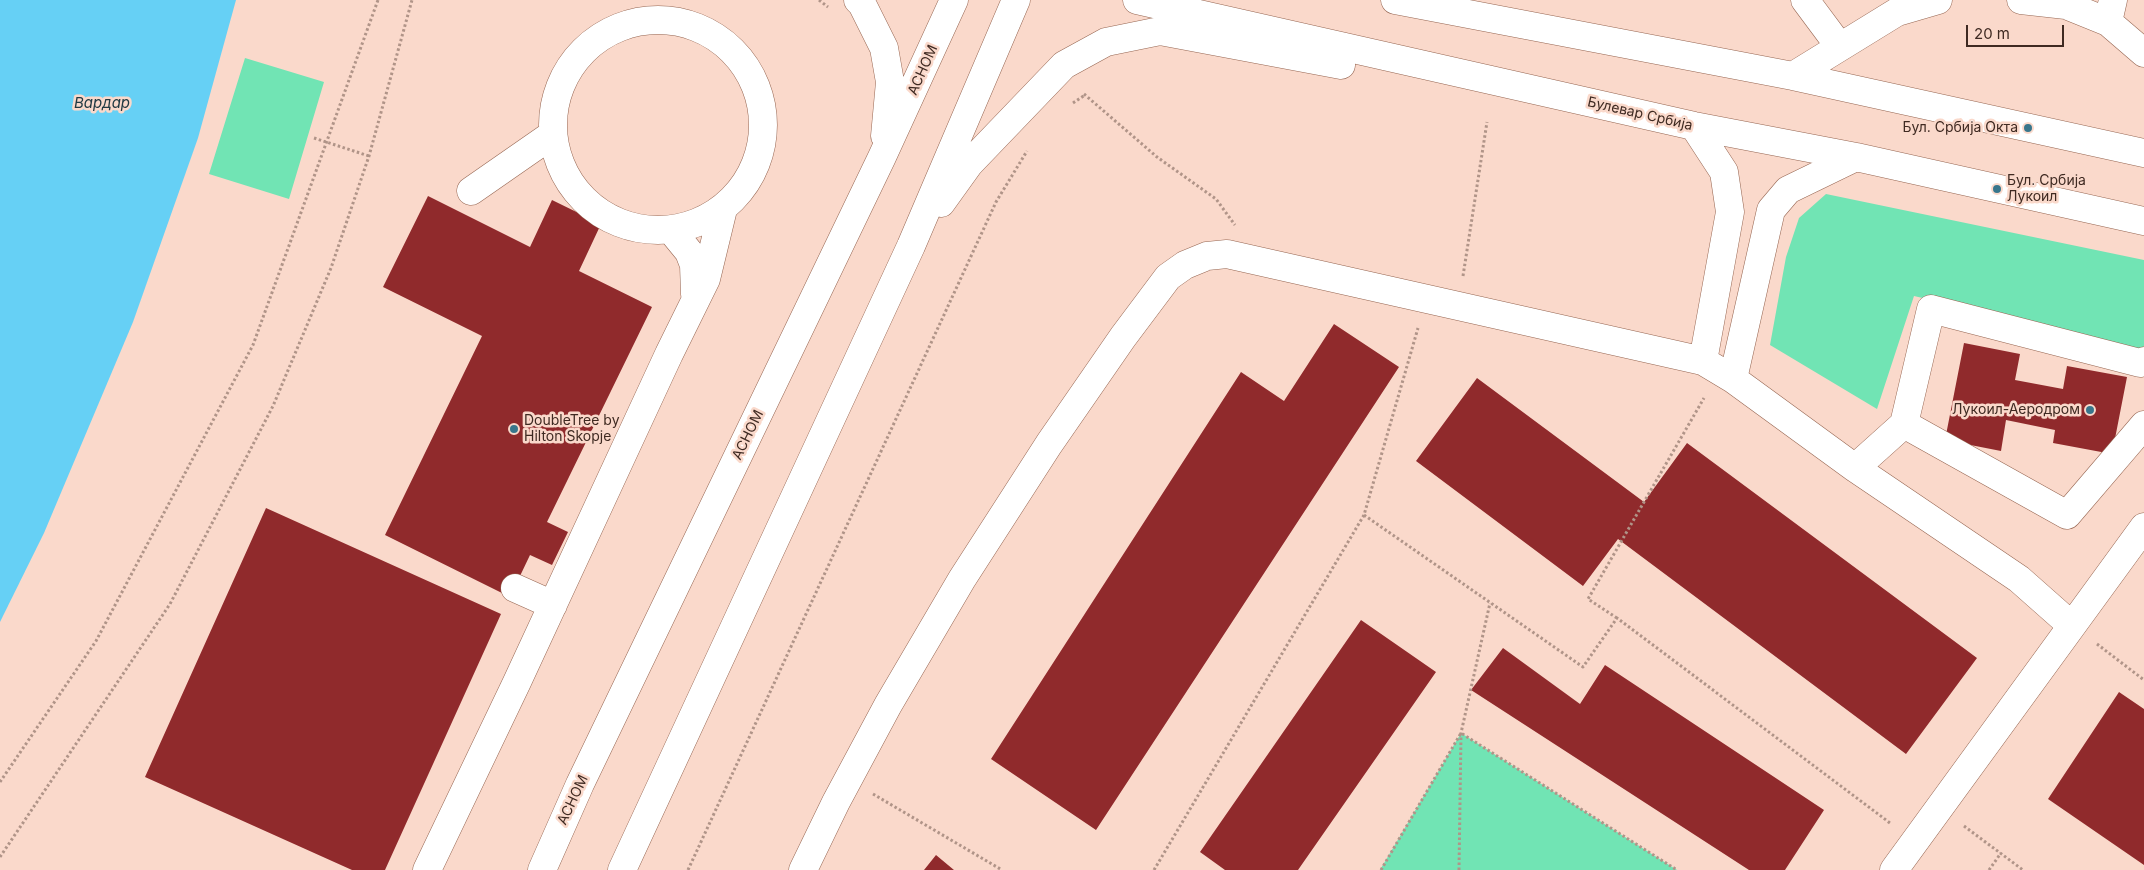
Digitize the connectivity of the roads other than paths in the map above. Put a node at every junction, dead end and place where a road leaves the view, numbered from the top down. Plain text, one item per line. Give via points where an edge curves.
1 (858, 0) edge
2 (954, 0) edge
3 (1016, 0) edge
4 (1137, 0) edge
5 (1395, 0) edge
6 (1805, 0) edge
7 (1938, 0) edge
8 (2021, 0) edge
9 (1441, 6) edge
10 (2110, 11) edge
11 (1840, 48) junction
12 (2144, 52) edge
13 (1442, 70) junction
14 (1793, 76) junction
15 (1694, 126) junction
16 (553, 134) junction
17 (2144, 153) edge
18 (882, 157) junction
19 (1856, 157) junction
20 (471, 191) dead end
21 (723, 209) junction
22 (2144, 221) edge
23 (671, 230) junction
24 (911, 246) junction
25 (695, 300) junction
26 (2144, 361) edge
27 (1719, 370) junction
28 (1904, 424) junction
29 (2144, 425) edge
30 (1856, 468) junction
31 (2144, 528) edge
32 (515, 588) dead end
33 (552, 605) junction
34 (2071, 625) junction
35 (427, 870) edge
36 (542, 870) edge
37 (622, 870) edge
38 (803, 870) edge
39 (1894, 870) edge

1 - 18 street via 884,48 890,82
2 - 18 street, АСНОМ
3 - 24 street
4 - 13 street, Булевар Србија
5 - 9 street
6 - 11 street
7 - 11 street via 1897,12
8 - 10 street
9 - 14 street
10 - 12 street
11 - 14 street
13 - 15 street, Булевар Србија
13 - 24 street via 1370,70 1160,31 1106,42 1064,65 1025,104 969,164
14 - 17 street
15 - 19 street, Булевар Србија
15 - 27 street via 1724,172 1730,212
16 - 20 street
16 - 21 street via 555,103 566,74 585,49 604,35 640,21 671,20 701,28 727,45 748,69 760,97 764,128 758,159 745,186
16 - 23 street via 561,168 580,197 607,218 640,230
18 - 36 street, АСНОМ via 584,775
19 - 22 street, Булевар Србија
19 - 27 street via 1788,190 1771,210
21 - 23 street via 698,224
21 - 25 street via 706,279
23 - 25 street via 689,252 694,265
24 - 37 street
25 - 33 street
26 - 28 street via 2140,363 1931,309
27 - 30 street
27 - 38 street via 1227,254 1207,256 1184,265 1168,277 1123,337 962,579 888,705
28 - 29 street via 2067,515
28 - 30 street
30 - 34 street via 2019,579
31 - 34 street
32 - 33 street
33 - 35 street
34 - 39 street

